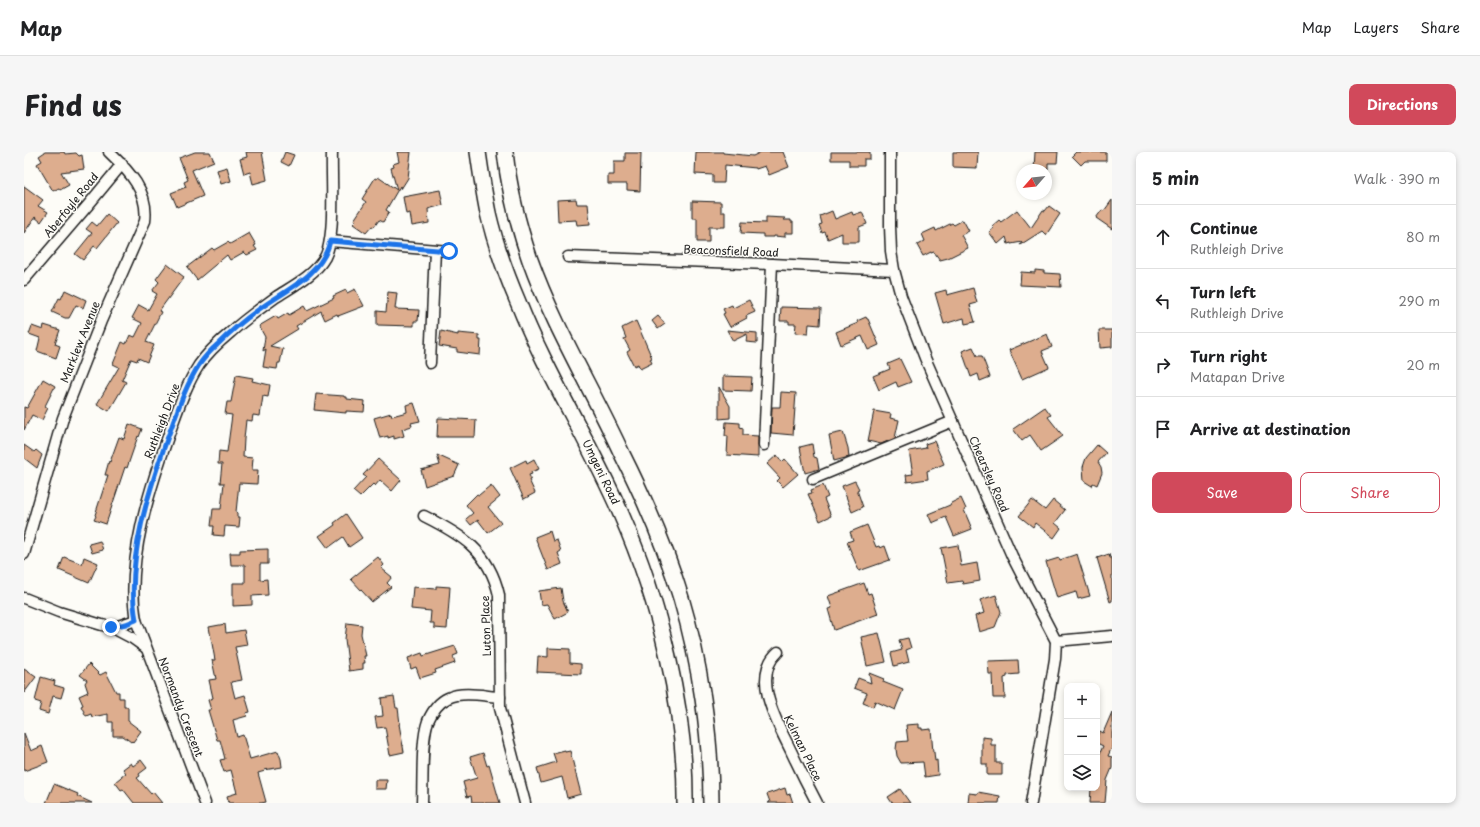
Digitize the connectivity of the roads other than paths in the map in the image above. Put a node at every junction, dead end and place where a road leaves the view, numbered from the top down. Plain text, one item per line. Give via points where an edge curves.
1 (109, 152) edge
2 (332, 152) edge
3 (478, 152) edge
4 (505, 152) edge
5 (890, 152) edge
6 (122, 164) junction
7 (330, 241) junction
8 (435, 250) junction
9 (449, 251) dead end
10 (568, 258) dead end
11 (772, 264) junction
12 (894, 270) junction
13 (24, 280) edge
14 (430, 363) dead end
15 (952, 421) junction
16 (764, 445) dead end
17 (813, 479) dead end
18 (424, 516) dead end
19 (24, 554) edge
20 (24, 598) edge
21 (136, 620) junction
22 (111, 627) junction
23 (1112, 636) edge
24 (1056, 641) junction
25 (146, 648) junction
26 (778, 652) dead end
27 (500, 697) junction
28 (205, 803) edge
29 (422, 803) edge
30 (525, 803) edge
31 (685, 803) edge
32 (711, 803) edge
33 (816, 803) edge
34 (1031, 803) edge

1 - 6 street, Marklew Avenue
2 - 7 street, Ruthleigh Drive
3 - 31 highway, Umgeni Road via 489,215 518,303 621,514 649,587 661,625 678,714
4 - 32 highway via 512,197 530,260 557,323 648,509 681,598 691,636 704,710
5 - 12 street, Chearsley Road via 890,226
6 - 13 street, Aberfoyle Road
6 - 19 street, Marklew Avenue via 136,180 142,193 146,205 145,221 100,321 63,418
7 - 8 street
7 - 21 street, Ruthleigh Drive via 325,256 314,271 231,332 206,356 191,378 159,463 141,533 133,581
8 - 9 street
8 - 14 street
10 - 11 street, Beaconsfield Road
11 - 12 street, Beaconsfield Road
11 - 16 street
12 - 15 street, Chearsley Road via 911,323
15 - 17 street
15 - 24 street, Chearsley Road via 1012,556
18 - 27 street, Luton Place via 452,530 470,543 491,569 498,595
20 - 22 street via 59,612
21 - 22 street
21 - 25 street, Normandy Crescent
22 - 25 street
23 - 24 street
24 - 34 street
25 - 28 street, Normandy Crescent
26 - 33 street, Kelman Place via 769,662 766,678 770,704
27 - 29 street via 460,695 449,698 437,707 428,720 425,737
27 - 30 street, Luton Place via 504,725

